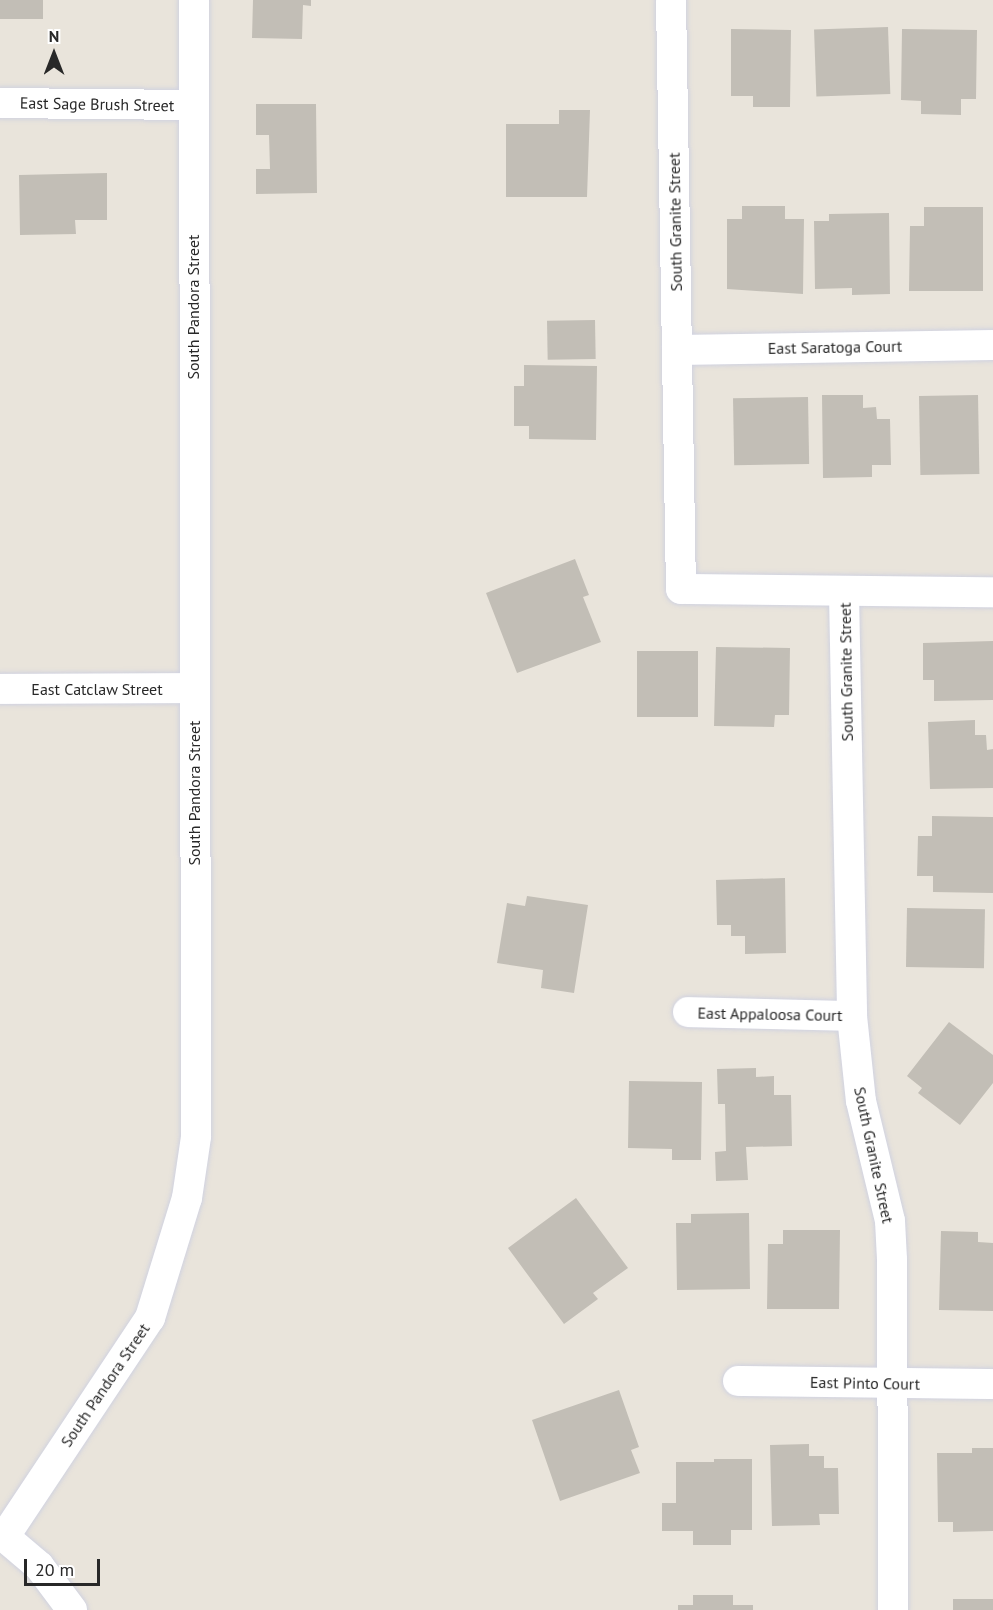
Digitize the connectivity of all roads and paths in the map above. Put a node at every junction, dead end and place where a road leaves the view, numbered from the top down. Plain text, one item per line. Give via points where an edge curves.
1 (194, 0) edge
2 (671, 0) edge
3 (0, 103) edge
4 (193, 105) junction
5 (993, 345) edge
6 (677, 350) junction
7 (993, 592) edge
8 (844, 593) junction
9 (193, 688) junction
10 (0, 689) edge
11 (688, 1012) dead end
12 (852, 1016) junction
13 (738, 1381) dead end
14 (894, 1384) junction
15 (993, 1384) edge
16 (3, 1534) edge
17 (72, 1610) edge
18 (893, 1610) edge

1 - 4 street, South Pandora Street
2 - 6 street, South Granite Street
3 - 4 street, East Sage Brush Street
4 - 9 street, South Pandora Street
5 - 6 street, East Saratoga Court
6 - 8 street, South Granite Street via 681,589
7 - 8 street
8 - 12 street, South Granite Street
9 - 10 street, East Catclaw Street
9 - 16 street, South Pandora Street via 196,1137 187,1198 150,1318
11 - 12 street, East Appaloosa Court
12 - 14 street, South Granite Street via 861,1101 890,1221
13 - 14 street, East Pinto Court
14 - 15 street, East Pinto Court
14 - 18 street, South Granite Street
16 - 17 street via 39,1566

